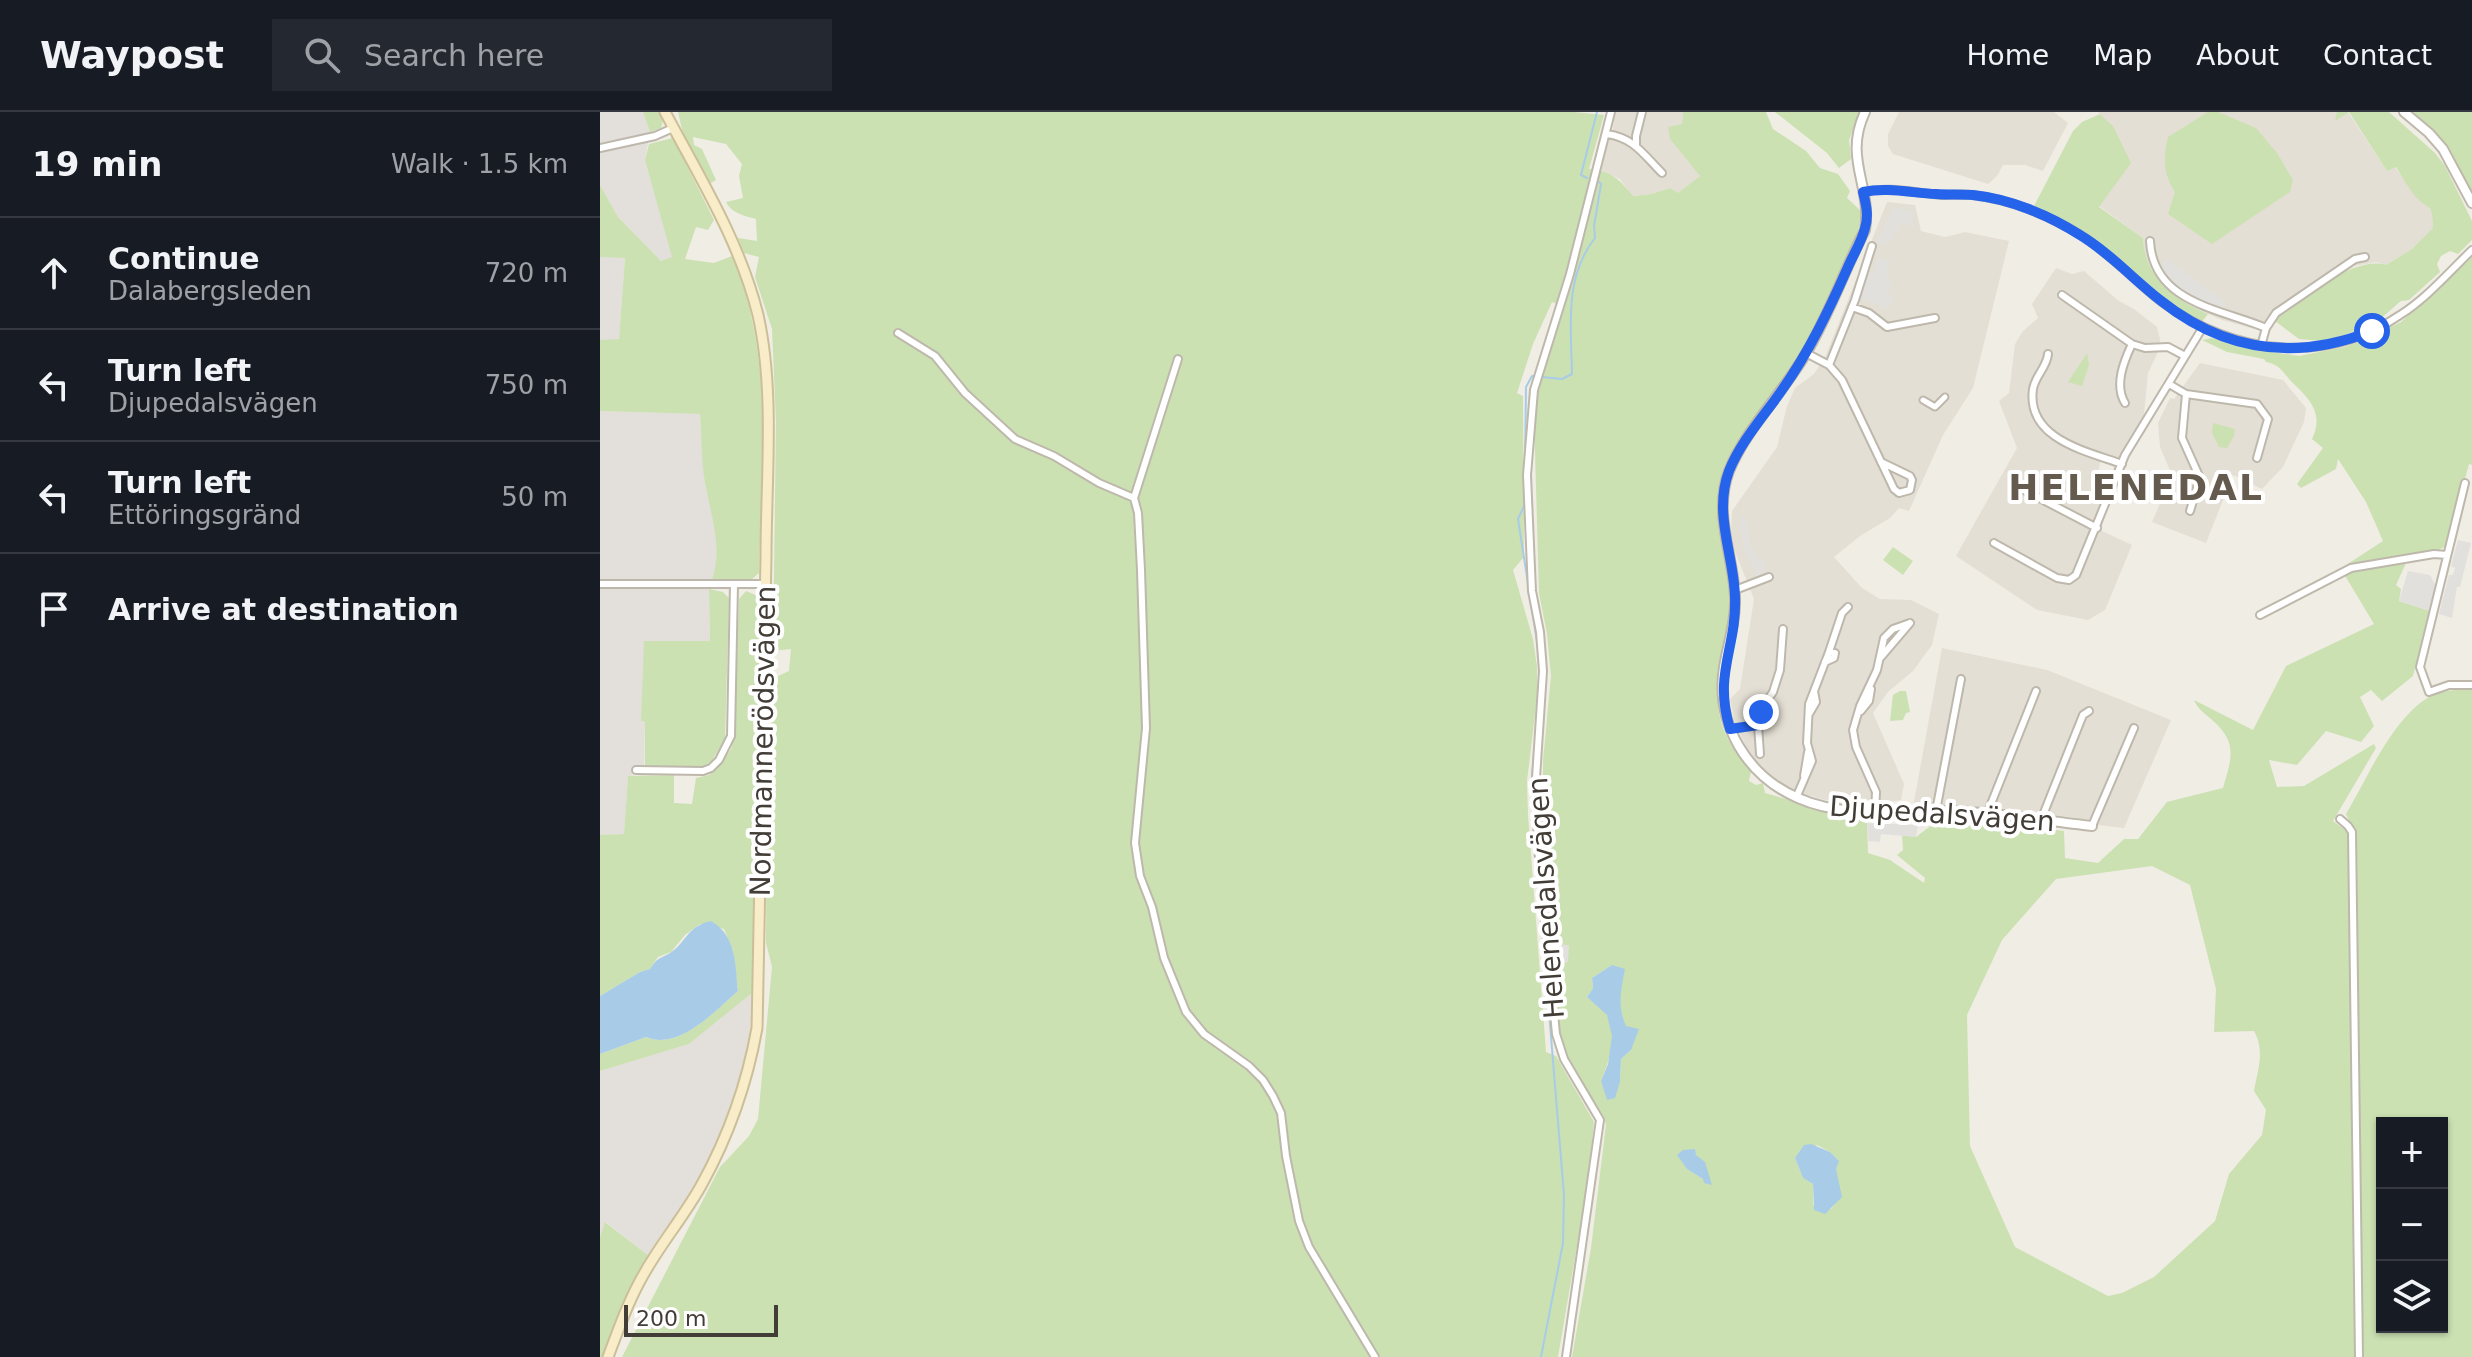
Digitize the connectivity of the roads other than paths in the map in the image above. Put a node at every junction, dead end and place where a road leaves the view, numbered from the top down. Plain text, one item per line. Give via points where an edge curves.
1 (665, 112) edge
2 (1611, 112) edge
3 (1642, 112) edge
4 (1865, 112) edge
5 (2404, 112) edge
6 (673, 128) junction
7 (1607, 134) junction
8 (1636, 145) junction
9 (600, 148) edge
10 (1662, 173) dead end
11 (1863, 192) junction
12 (2472, 203) edge
13 (2150, 241) dead end
14 (1872, 246) dead end
15 (2472, 250) edge
16 (2365, 257) dead end
17 (2062, 295) dead end
18 (1852, 307) junction
19 (1935, 318) dead end
20 (2203, 327) junction
21 (2266, 328) junction
22 (898, 333) dead end
23 (2132, 344) junction
24 (2261, 346) junction
25 (1806, 353) junction
26 (2048, 354) dead end
27 (2185, 356) junction
28 (1178, 359) dead end
29 (1829, 365) junction
30 (2169, 384) junction
31 (2186, 394) junction
32 (1945, 397) dead end
33 (1923, 400) dead end
34 (2125, 403) dead end
35 (2257, 458) dead end
36 (1881, 462) junction
37 (2122, 464) junction
38 (2465, 483) dead end
39 (2022, 489) dead end
40 (1134, 498) junction
41 (2190, 511) dead end
42 (2097, 528) junction
43 (1994, 543) dead end
44 (2447, 555) junction
45 (1769, 577) dead end
46 (600, 584) edge
47 (734, 584) junction
48 (766, 584) junction
49 (1735, 590) junction
50 (1848, 607) dead end
51 (2260, 615) dead end
52 (1783, 629) dead end
53 (1886, 636) junction
54 (1893, 641) junction
55 (1881, 657) junction
56 (1961, 679) dead end
57 (2472, 685) edge
58 (2036, 691) dead end
59 (2089, 711) dead end
60 (1758, 725) junction
61 (2134, 728) dead end
62 (1730, 729) junction
63 (1760, 754) dead end
64 (636, 770) dead end
65 (1796, 798) junction
66 (1936, 811) junction
67 (1875, 813) junction
68 (1987, 814) junction
69 (2340, 819) dead end
70 (2041, 820) junction
71 (2092, 826) joint
72 (608, 1357) edge
73 (1375, 1357) edge
74 (1566, 1357) edge
75 (2359, 1357) edge

1 - 6 main road, Nordmannerödsvägen
2 - 7 street, Helenedalsvägen
3 - 8 street
4 - 11 street, Djupedalsvägen via 1855,140
5 - 12 street via 2443,149
6 - 9 street
6 - 48 main road, Nordmannerödsvägen via 734,242 761,330 767,390
7 - 8 street
7 - 74 street, Helenedalsvägen via 1537,377 1527,475 1532,591 1543,671 1536,778 1540,890 1558,1046 1600,1120
8 - 10 street
11 - 20 street via 1995,198 2046,216 2106,253 2162,302
11 - 25 street, Djupedalsvägen via 1865,230
13 - 21 street via 2153,263 2171,287 2215,311
14 - 18 street
15 - 24 street via 2413,306 2372,331 2315,348
16 - 21 street via 2287,304
17 - 23 street
18 - 19 street via 1887,327
18 - 29 street
20 - 24 street
20 - 27 street
21 - 24 street
22 - 40 street via 935,356 965,393 1015,439
23 - 27 street via 2168,347
23 - 34 street via 2123,360
25 - 29 street
25 - 49 street, Djupedalsvägen via 1729,472 1723,522
26 - 37 street via 2033,391 2041,425 2059,440
27 - 30 street
28 - 40 street
29 - 36 street via 1842,380
30 - 31 street
30 - 37 street
31 - 35 street via 2257,404 2268,419
31 - 41 street via 2182,438 2200,478
32 - 33 street via 1935,407
36 - 36 street via 1896,491 1910,490 1910,476
37 - 42 street
38 - 44 street
39 - 42 street
40 - 73 street via 1146,728 1135,843 1140,876 1186,1012 1204,1034 1249,1066 1273,1096 1309,1247
42 - 43 street via 2079,571 2069,580
44 - 51 street via 2351,568
44 - 57 street via 2421,674 2429,692
45 - 49 street
46 - 47 street
47 - 48 street
47 - 64 street via 733,706 726,750 703,771
48 - 72 main road, Nordmannerödsvägen via 754,1046 724,1142 644,1273
49 - 62 street, Djupedalsvägen via 1722,691
50 - 65 street via 1829,652 1836,656 1825,662 1813,688 1809,751
52 - 60 street via 1780,670
53 - 54 street
53 - 54 street via 1910,623
53 - 55 street
54 - 55 street
55 - 67 street via 1854,736 1872,784
56 - 66 street
58 - 68 street
59 - 70 street
60 - 62 street
60 - 63 street
61 - 71 street
62 - 65 street, Djupedalsvägen via 1752,767
65 - 67 street, Djupedalsvägen
66 - 67 street, Djupedalsvägen
66 - 68 street, Djupedalsvägen
68 - 70 street, Djupedalsvägen
69 - 75 street via 2352,832
70 - 71 street, Djupedalsvägen

